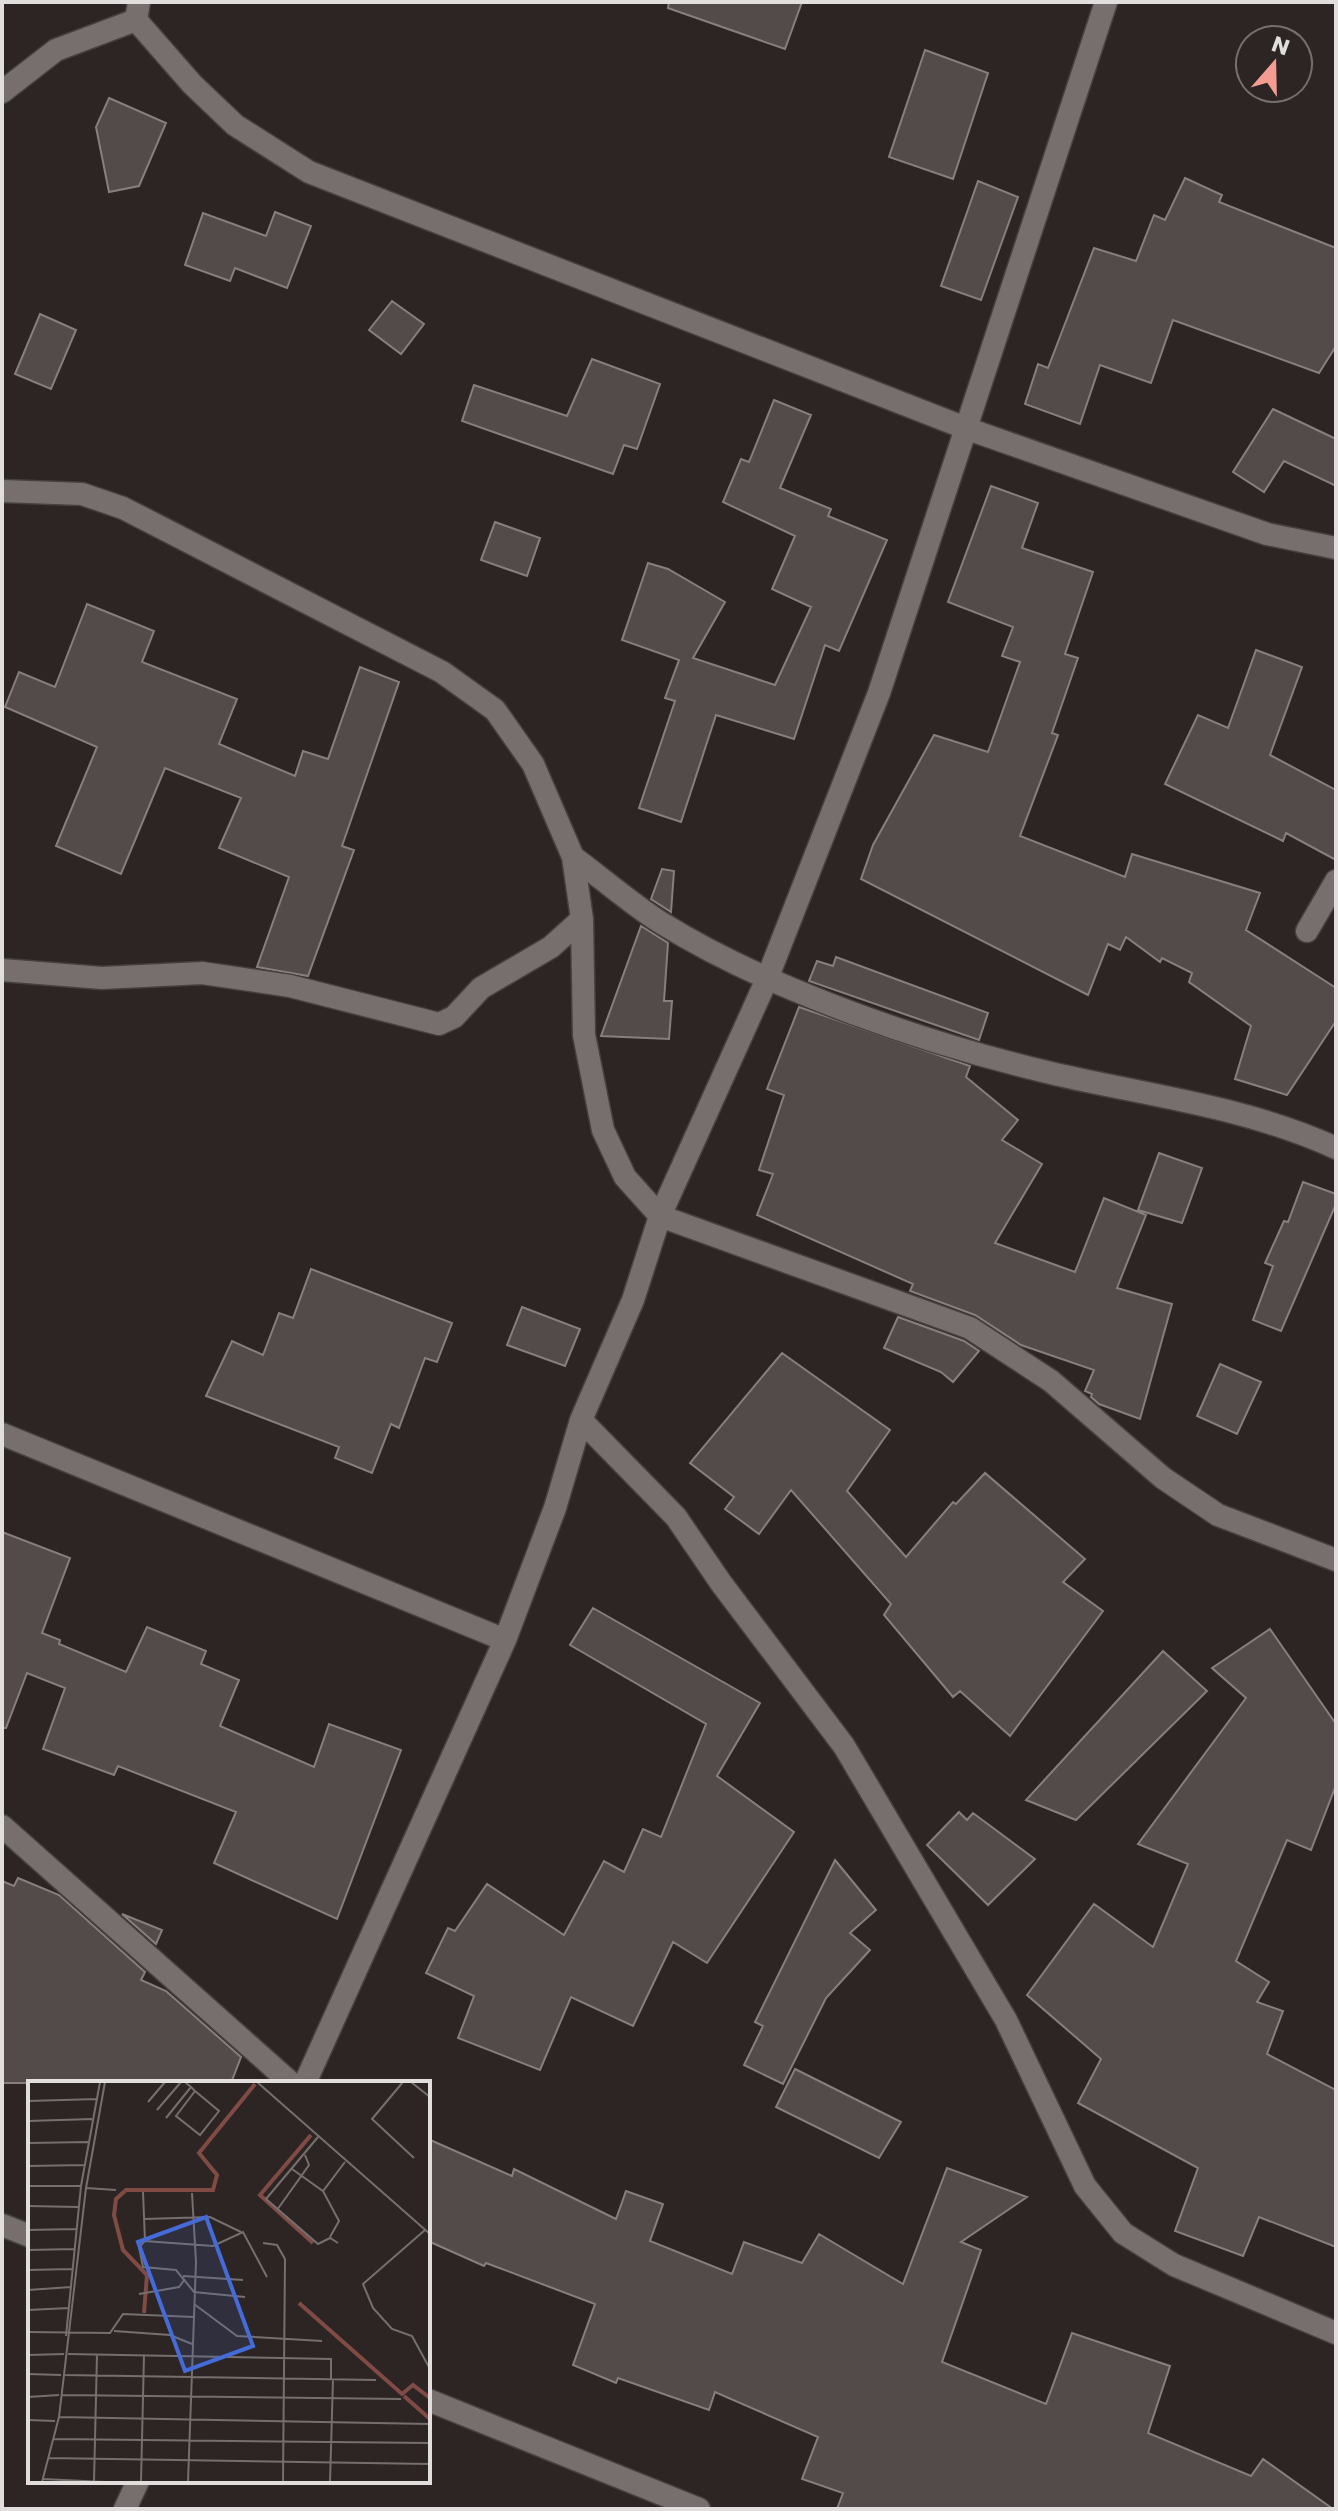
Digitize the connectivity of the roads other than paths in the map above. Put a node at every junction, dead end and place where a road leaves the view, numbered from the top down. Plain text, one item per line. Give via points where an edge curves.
1 (1106, 2) edge
2 (138, 11) edge
3 (2, 92) edge
4 (968, 429) junction
5 (2, 491) edge
6 (1336, 548) edge
7 (573, 857) junction
8 (1336, 881) edge
9 (582, 919) junction
10 (1307, 931) dead end
11 (2, 970) edge
12 (767, 979) junction
13 (1336, 1148) edge
14 (660, 1216) junction
15 (581, 1420) junction
16 (2, 1434) edge
17 (1336, 1560) edge
18 (505, 1640) junction
19 (2, 1826) edge
20 (289, 2081) edge
21 (306, 2081) edge
22 (2, 2225) edge
23 (28, 2235) edge
24 (1336, 2333) edge
25 (430, 2401) edge
26 (137, 2483) edge
27 (125, 2509) edge
28 (699, 2509) edge

1 - 4 street
2 - 3 street via 56,50
2 - 4 street via 192,84 235,125 309,172
4 - 6 street via 1267,534
4 - 12 street via 879,693
5 - 7 street via 82,494 123,508 442,672 495,710 533,764
7 - 9 street
7 - 12 street via 660,922
8 - 10 street
9 - 11 street via 551,947 481,988 454,1017 439,1024 290,986 202,973 102,978
9 - 14 street via 584,1035 603,1130 625,1177
12 - 13 street via 905,1030 1054,1074 1211,1105 1294,1129
12 - 14 street
14 - 15 street via 633,1300
14 - 17 street via 970,1328 1051,1381 1163,1478 1218,1515
15 - 18 street via 555,1508
15 - 24 street via 676,1517 844,1746 1006,2020 1085,2186 1123,2233 1174,2265
16 - 18 street
18 - 21 street
19 - 20 street
22 - 23 street
25 - 28 street
26 - 27 street

